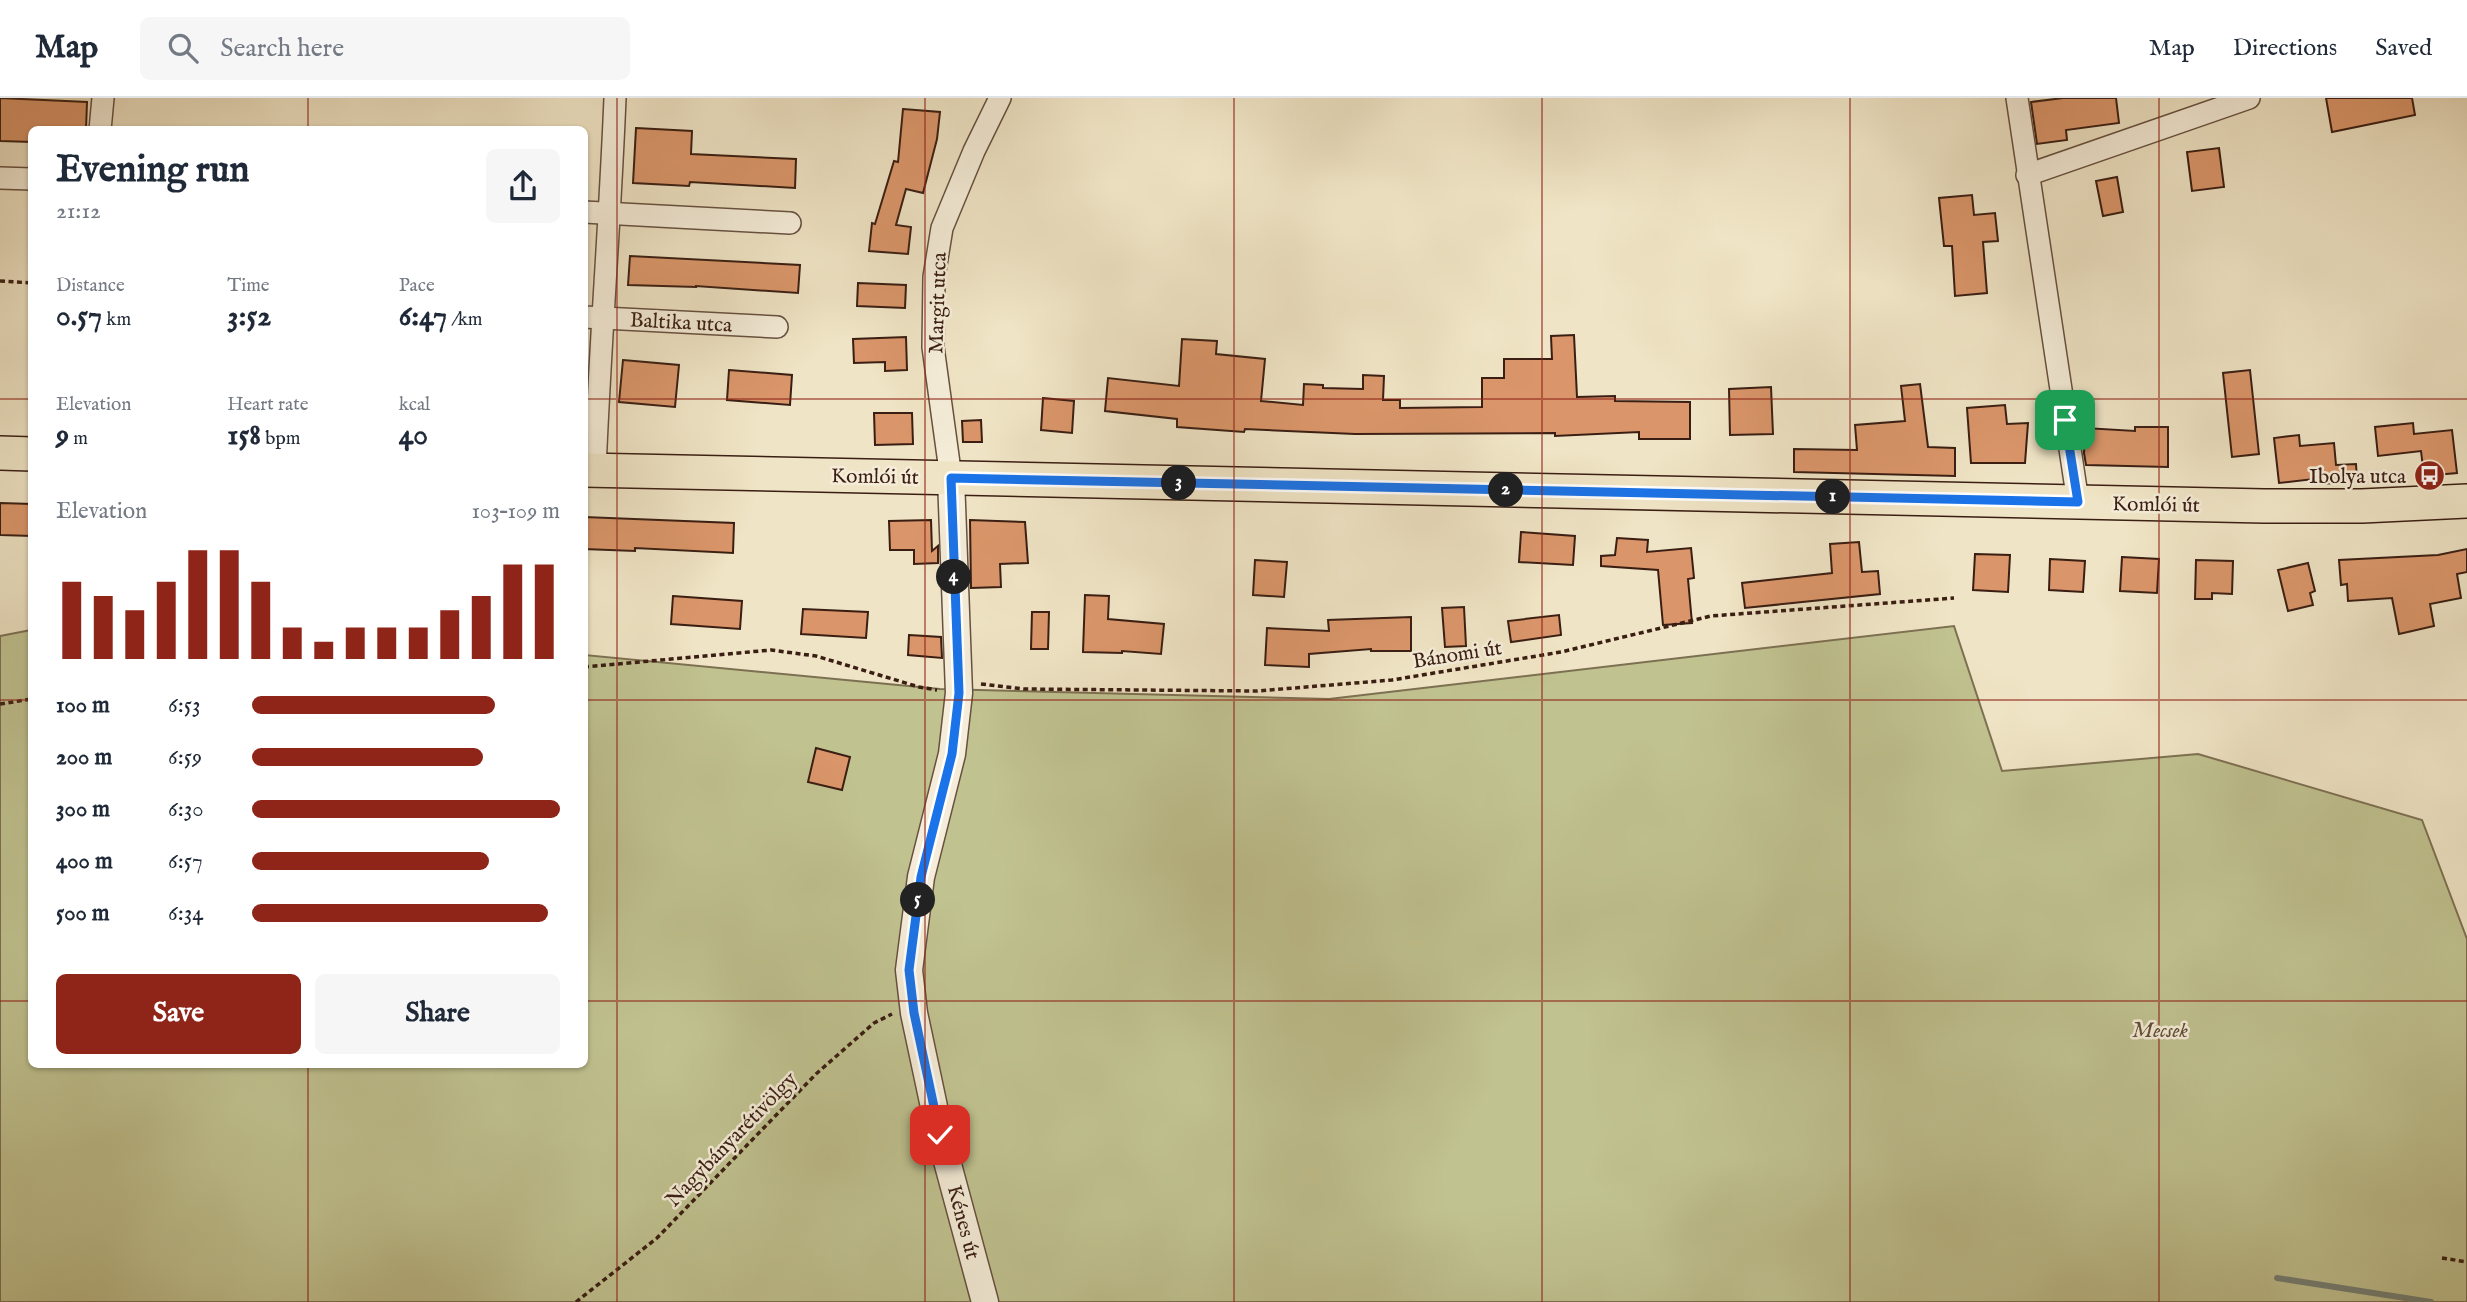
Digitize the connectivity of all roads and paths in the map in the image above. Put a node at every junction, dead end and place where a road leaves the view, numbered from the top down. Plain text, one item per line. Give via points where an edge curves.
1 (103, 98) edge
2 (615, 98) edge
3 (1000, 98) edge
4 (2017, 98) edge
5 (2249, 98) edge
6 (100, 126) edge
7 (2027, 175) junction
8 (0, 178) edge
9 (28, 179) edge
10 (588, 212) edge
11 (610, 214) junction
12 (790, 223) dead end
13 (0, 281) edge
14 (28, 283) edge
15 (593, 317) edge
16 (777, 327) dead end
17 (0, 453) edge
18 (28, 454) edge
19 (590, 470) edge
20 (951, 478) junction
21 (2467, 501) edge
22 (2078, 502) junction
23 (1954, 598) dead end
24 (588, 667) edge
25 (959, 688) junction
26 (28, 700) edge
27 (0, 704) edge
28 (913, 1004) junction
29 (2442, 1258) dead end
30 (2467, 1262) edge
31 (576, 1302) edge
32 (985, 1302) edge

1 - 6 street
2 - 11 street
3 - 20 street, Margit utca via 942,228 934,277 933,347
4 - 7 street
5 - 7 street
7 - 22 street
8 - 9 street
10 - 11 street
11 - 12 street
11 - 15 street
13 - 14 path
15 - 16 street, Baltika utca
15 - 19 street
17 - 18 main road
19 - 20 main road, Komlói út
20 - 22 main road, Komlói út
20 - 25 street, Kénes út
21 - 22 main road, Komlói út via 2338,506
23 - 25 path, Bánomi út via 1710,615 1561,652 1392,680 1257,691
24 - 25 path, Bánomi út via 771,650 816,656 919,687
25 - 28 street, Kénes út via 952,754 921,877 909,970
26 - 27 path
28 - 31 path, Nagybányarétivölgy via 874,1023 825,1066 657,1238
28 - 32 street, Kénes út via 940,1135
29 - 30 path

